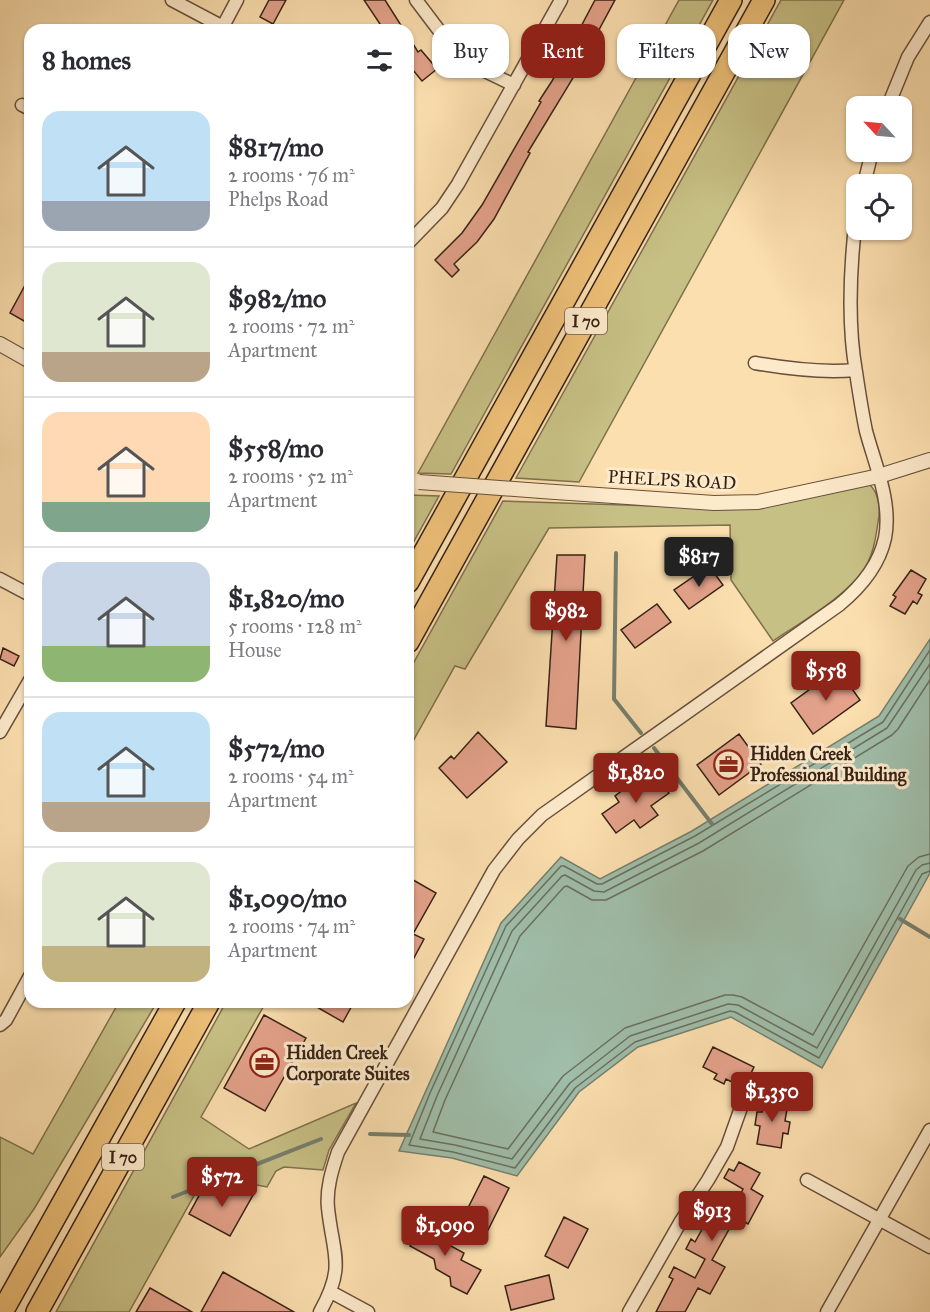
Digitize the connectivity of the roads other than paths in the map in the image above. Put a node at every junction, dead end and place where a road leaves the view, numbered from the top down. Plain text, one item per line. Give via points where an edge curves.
1 (172, 0) edge
2 (237, 0) edge
3 (416, 0) edge
4 (561, 0) edge
5 (731, 0) edge
6 (764, 0) edge
7 (930, 22) edge
8 (213, 24) edge
9 (225, 24) edge
10 (514, 85) junction
11 (892, 96) edge
12 (414, 237) edge
13 (854, 240) edge
14 (0, 344) edge
15 (24, 358) edge
16 (755, 363) dead end
17 (855, 370) junction
18 (930, 460) edge
19 (879, 476) junction
20 (414, 482) edge
21 (414, 571) edge
22 (0, 579) edge
23 (24, 592) edge
24 (414, 631) edge
25 (24, 690) edge
26 (0, 732) edge
27 (24, 987) edge
28 (172, 1008) edge
29 (206, 1008) edge
30 (0, 1025) edge
31 (743, 1102) dead end
32 (930, 1130) edge
33 (807, 1180) dead end
34 (60, 1209) junction
35 (879, 1219) junction
36 (930, 1247) edge
37 (0, 1286) edge
38 (331, 1292) junction
39 (2, 1312) edge
40 (37, 1312) edge
41 (320, 1312) edge
42 (368, 1312) edge
43 (629, 1312) edge
44 (826, 1312) edge

1 - 8 street
2 - 9 street
3 - 10 street via 450,45 481,69
4 - 10 street
5 - 21 highway, I 70
6 - 24 highway, I 70
7 - 11 street via 908,57
10 - 12 street via 442,208
13 - 17 street via 850,293
14 - 15 street
16 - 17 street via 825,372
17 - 19 street
18 - 19 street, PHELPS ROAD
19 - 20 street, PHELPS ROAD, bridge via 758,502 714,503
19 - 38 street via 887,509 885,538 874,567 857,590 542,815 494,870 338,1152 328,1195 337,1259
22 - 23 street
25 - 26 street
27 - 30 street
28 - 34 highway, I 70
29 - 40 highway, I 70
31 - 43 street via 727,1147
32 - 35 street
33 - 35 street
34 - 37 highway
34 - 39 highway, I 70
35 - 36 street
35 - 44 street
38 - 41 street
38 - 42 street

